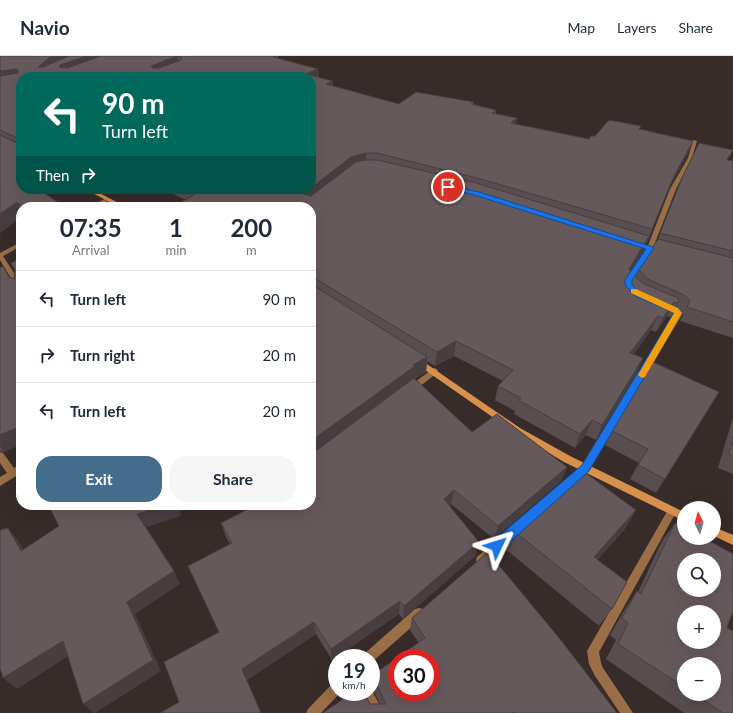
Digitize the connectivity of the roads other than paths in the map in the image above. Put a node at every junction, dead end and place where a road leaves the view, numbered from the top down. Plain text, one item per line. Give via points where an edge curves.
1 (695, 141) dead end
2 (98, 194) edge
3 (108, 199) junction
4 (102, 202) edge
5 (114, 202) edge
6 (16, 247) edge
7 (0, 255) edge
8 (16, 282) edge
9 (633, 291) edge
10 (656, 302) edge
11 (409, 355) edge
12 (434, 371) junction
13 (403, 394) edge
14 (0, 456) edge
15 (585, 468) junction
16 (16, 470) edge
17 (16, 472) edge
18 (574, 478) edge
19 (0, 482) edge
20 (672, 512) junction
21 (677, 514) edge
22 (522, 524) edge
23 (721, 534) edge
24 (733, 540) edge
25 (475, 565) edge
26 (428, 606) edge
27 (378, 649) edge
28 (328, 696) edge
29 (371, 701) edge
30 (312, 713) edge
31 (378, 713) edge
32 (627, 713) edge

1 - 9 street via 650,248 629,280 628,285
2 - 3 street
3 - 4 street
3 - 5 street
6 - 7 street
7 - 8 street
10 - 15 street via 675,310 678,315
11 - 12 street
12 - 13 street
12 - 15 street via 517,430
14 - 16 street
15 - 18 street
15 - 20 street
17 - 19 street
20 - 21 street
20 - 32 street via 593,651 597,668
22 - 25 street
23 - 24 street
26 - 27 street
28 - 30 street
29 - 31 street

